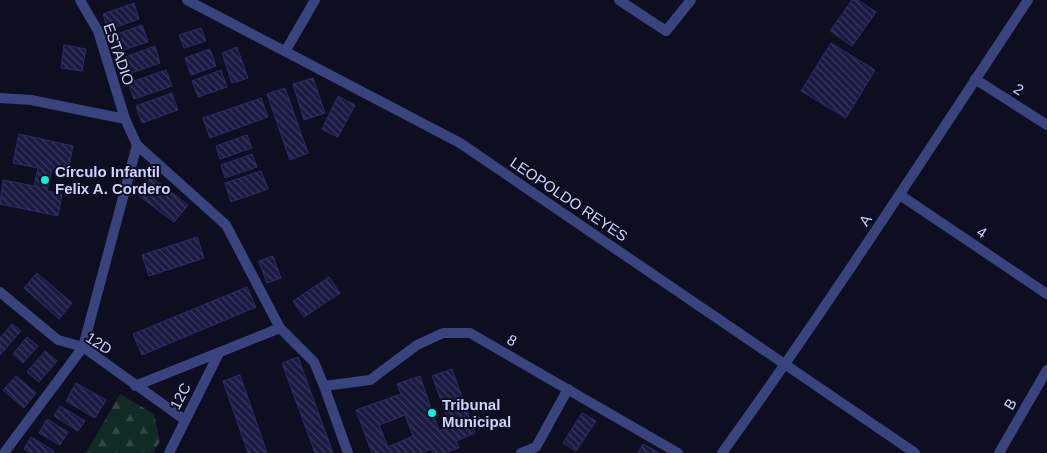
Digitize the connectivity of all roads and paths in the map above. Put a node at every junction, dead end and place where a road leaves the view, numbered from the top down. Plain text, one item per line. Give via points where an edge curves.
1 (80, 0) edge
2 (188, 0) edge
3 (315, 0) edge
4 (618, 0) edge
5 (691, 0) edge
6 (1028, 0) edge
7 (286, 50) junction
8 (975, 79) junction
9 (0, 98) edge
10 (126, 119) junction
11 (1047, 125) edge
12 (137, 145) junction
13 (900, 195) junction
14 (0, 292) edge
15 (1047, 294) edge
16 (280, 328) junction
17 (83, 347) junction
18 (219, 353) junction
19 (786, 365) junction
20 (1047, 370) edge
21 (135, 386) junction
22 (324, 386) junction
23 (568, 389) junction
24 (185, 420) junction
25 (3, 448) edge
26 (169, 453) edge
27 (348, 453) edge
28 (521, 453) edge
29 (678, 453) edge
30 (722, 453) edge
31 (915, 453) edge
32 (999, 453) edge

1 - 10 street, ESTADIO via 98,32
2 - 7 street, LEOPOLDO REYES
3 - 7 street
4 - 5 street via 666,31
6 - 8 street, A
7 - 19 street, LEOPOLDO REYES via 460,142
8 - 11 street, 2
8 - 13 street, A
9 - 10 street via 31,100
10 - 12 street, ESTADIO
12 - 16 street via 226,225
12 - 17 street
13 - 15 street, 4
13 - 19 street, A
14 - 17 street, 12D via 58,340
16 - 18 street, 12C
16 - 22 street via 314,362
17 - 21 street, 12D
17 - 25 street
18 - 21 street, 12C
18 - 24 street, 12C
19 - 30 street, A
19 - 31 street, LEOPOLDO REYES
20 - 32 street, B
21 - 24 street, 12D
22 - 23 street, 8 via 370,380 418,345 443,333 470,333
22 - 27 street
23 - 28 street via 536,448
23 - 29 street, 8
24 - 26 street, 12C

